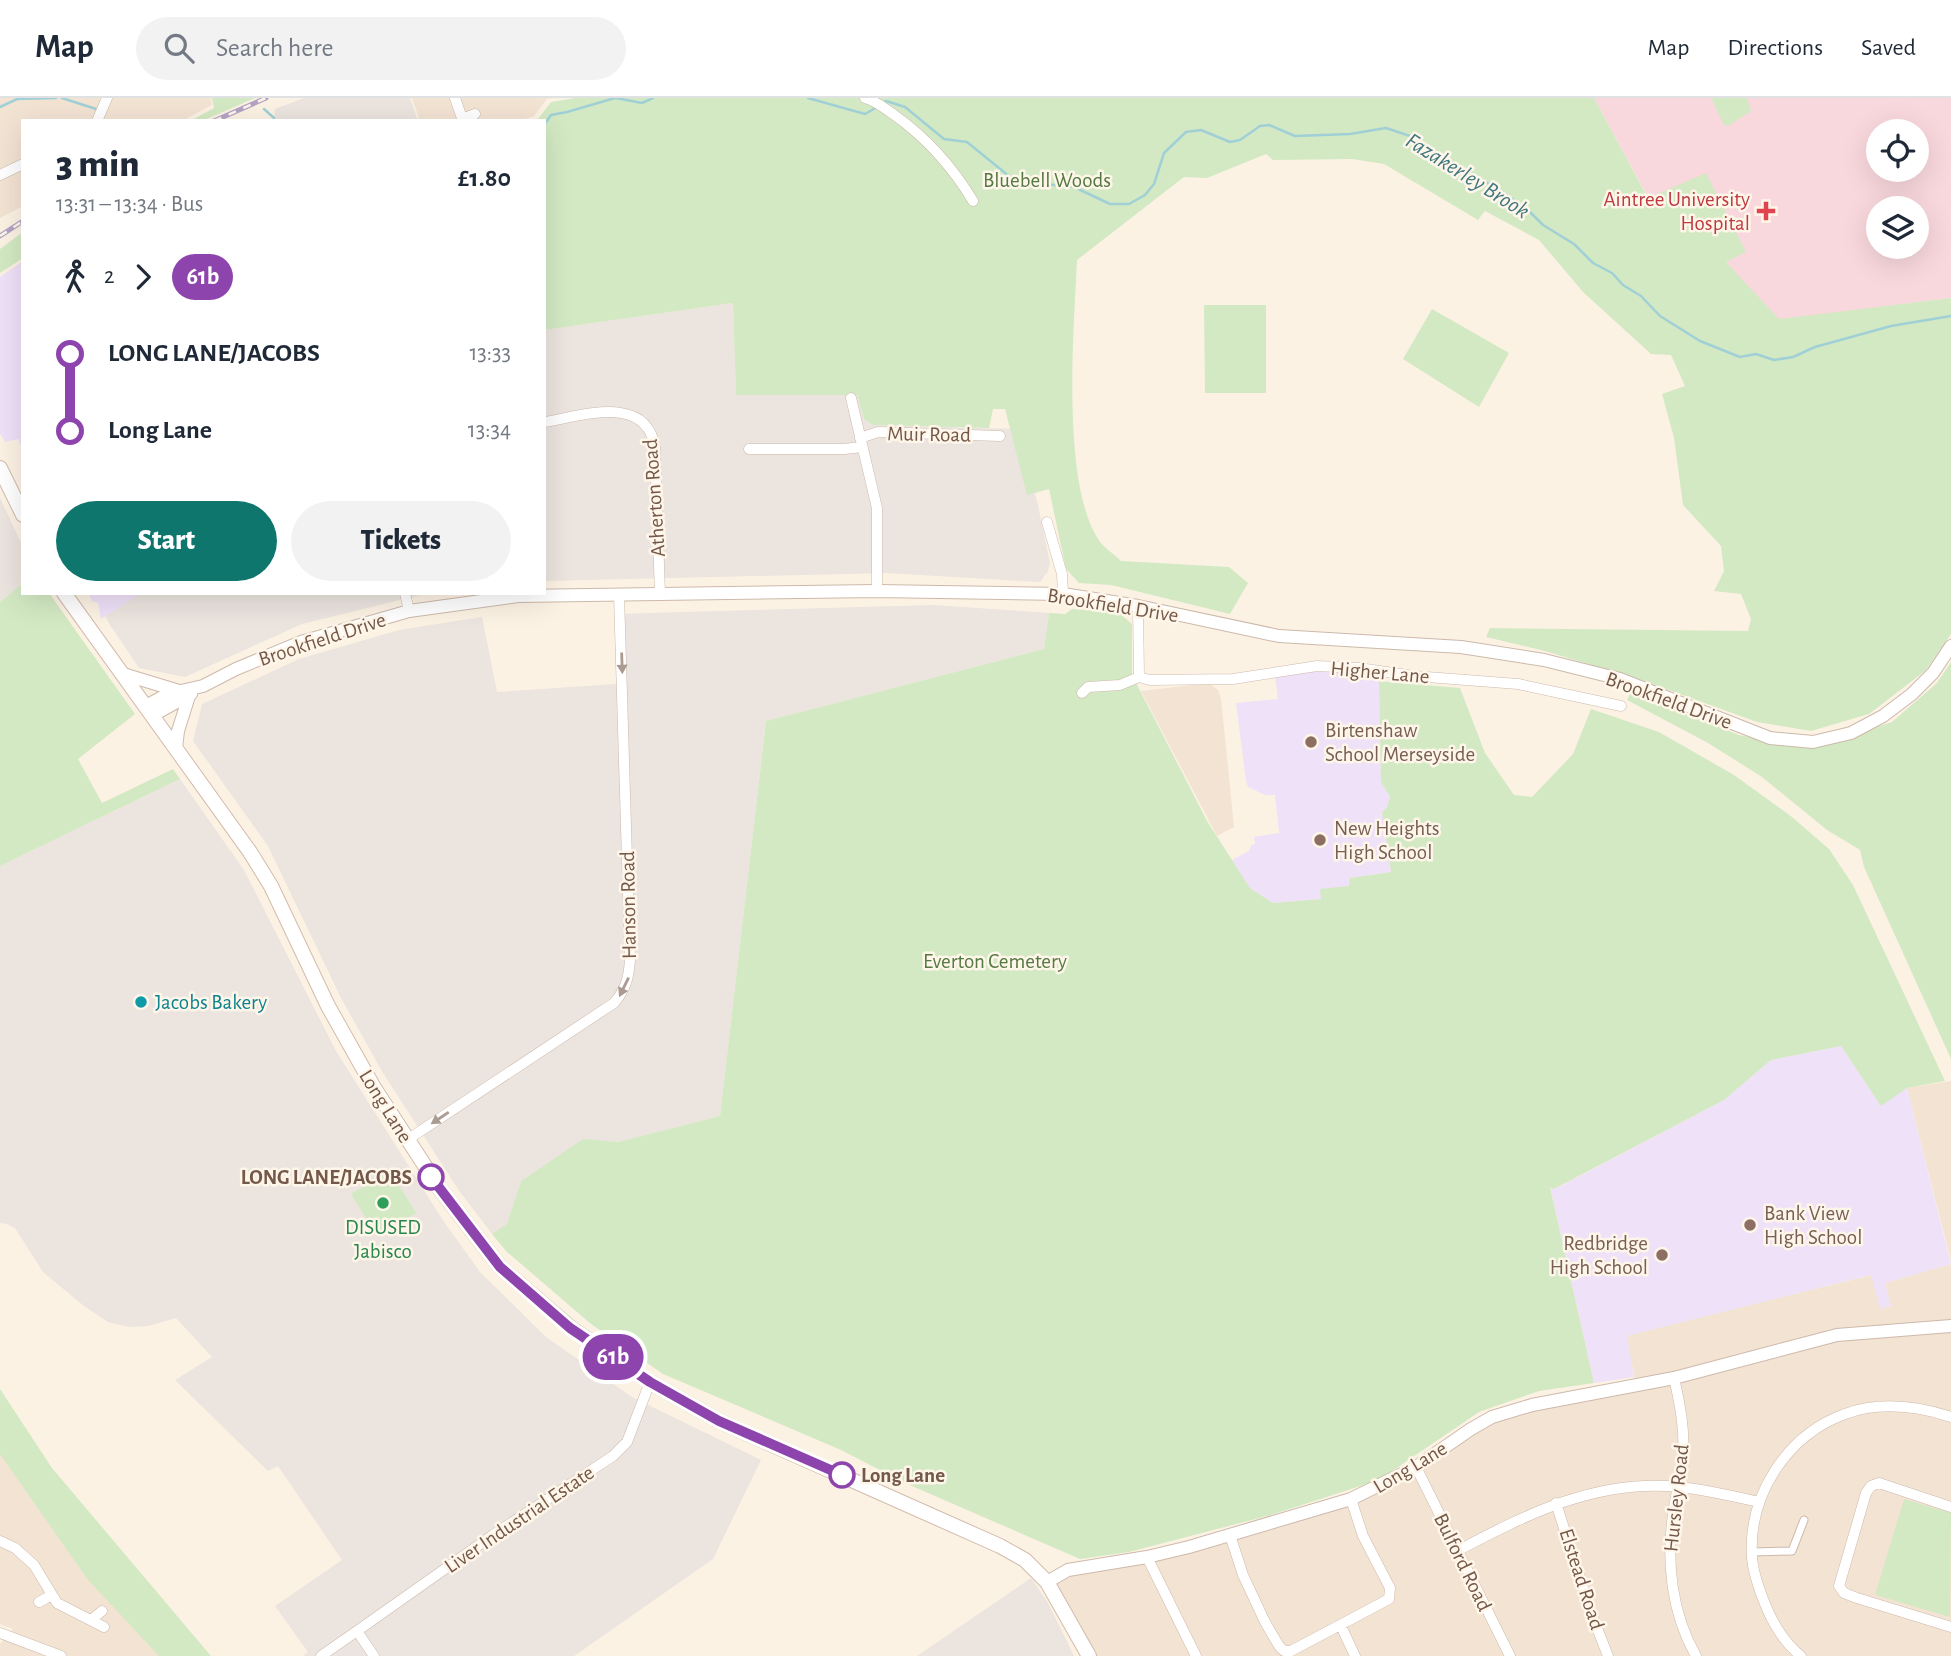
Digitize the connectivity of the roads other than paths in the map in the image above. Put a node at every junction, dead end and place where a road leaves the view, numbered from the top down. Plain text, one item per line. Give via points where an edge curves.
1 (107, 98) edge
2 (455, 98) edge
3 (865, 98) edge
4 (475, 114) dead end
5 (98, 119) edge
6 (462, 119) edge
7 (464, 119) edge
8 (21, 165) edge
9 (0, 175) edge
10 (973, 201) dead end
11 (850, 398) dead end
12 (546, 422) edge
13 (1000, 436) dead end
14 (861, 442) junction
15 (749, 449) dead end
16 (0, 468) edge
17 (21, 510) edge
18 (1047, 522) dead end
19 (877, 591) junction
20 (660, 594) junction
21 (1063, 594) junction
22 (65, 595) edge
23 (405, 595) edge
24 (619, 595) junction
25 (1139, 606) junction
26 (409, 611) junction
27 (1951, 646) edge
28 (123, 674) junction
29 (1139, 677) junction
30 (188, 692) junction
31 (1082, 693) dead end
32 (1620, 706) dead end
33 (149, 711) junction
34 (176, 748) junction
35 (407, 1140) junction
36 (1951, 1326) edge
37 (1674, 1378) junction
38 (650, 1382) junction
39 (1951, 1417) edge
40 (1416, 1467) junction
41 (1678, 1487) junction
42 (1351, 1499) junction
43 (1759, 1502) junction
44 (1556, 1503) junction
45 (1951, 1507) edge
46 (1804, 1520) dead end
47 (1230, 1535) junction
48 (0, 1541) edge
49 (1457, 1551) junction
50 (1752, 1552) junction
51 (1147, 1557) junction
52 (1046, 1583) junction
53 (52, 1595) junction
54 (39, 1602) dead end
55 (102, 1611) dead end
56 (91, 1620) junction
57 (1341, 1626) junction
58 (104, 1627) dead end
59 (1951, 1627) edge
60 (357, 1631) junction
61 (0, 1633) edge
62 (61, 1656) edge
63 (321, 1656) edge
64 (374, 1656) edge
65 (1089, 1656) edge
66 (1196, 1656) edge
67 (1355, 1656) edge
68 (1510, 1656) edge
69 (1608, 1656) edge
70 (1696, 1656) edge
71 (1801, 1656) edge

1 - 5 street
2 - 6 street
3 - 10 street via 937,150
4 - 7 street
8 - 9 street
11 - 14 street, Muir Road
12 - 20 street, Atherton Road via 613,412 645,422 655,448
13 - 14 street, Muir Road via 878,432
14 - 15 street, Muir Road via 844,449
14 - 19 street, Muir Road via 877,508
16 - 17 main road
18 - 21 street
19 - 20 street, Brookfield Drive
19 - 21 street, Brookfield Drive
20 - 24 street, Brookfield Drive
21 - 25 street, Brookfield Drive
22 - 28 main road, Long Lane
23 - 26 street
24 - 26 street, Brookfield Drive via 518,596
24 -> 35 street, Hanson Road via 630,959 624,992
25 - 27 street, Brookfield Drive via 1279,636 1461,646 1544,660 1620,679 1770,738 1813,742 1851,733 1883,716 1934,673
25 - 29 street
26 - 30 street, Brookfield Drive via 301,642
28 - 30 street
28 - 33 main road, Long Lane
29 - 31 street, Higher Lane via 1120,685 1088,687
29 - 32 street, Higher Lane via 1233,678 1317,666 1359,668 1518,684
30 - 33 street, Brookfield Drive
30 - 34 street
33 - 34 main road, Long Lane
34 - 35 main road, Long Lane via 271,886 328,1006
35 - 38 main road, Long Lane via 500,1267 570,1328
36 - 37 street, Long Lane via 1837,1335
37 - 40 street, Long Lane via 1532,1405 1492,1418
37 - 41 street, Hursley Road via 1683,1428
38 - 52 main road, Long Lane via 719,1421 1000,1546 1025,1560
38 - 60 street, Liver Industrial Estate via 627,1442 613,1456
39 - 43 street via 1905,1406 1846,1414 1793,1447
40 - 42 street, Long Lane
40 - 49 street, Bulford Road
41 - 43 street
41 - 44 street via 1601,1491
41 - 70 street, Hursley Road via 1670,1563 1679,1614
42 - 47 street, Long Lane
42 - 57 street via 1391,1594
43 - 50 street
44 - 49 street
44 - 69 street, Elstead Road
45 - 59 street via 1879,1483 1871,1486 1839,1586 1857,1598
46 - 50 street via 1793,1551
47 - 51 street, Long Lane
47 - 57 street via 1243,1575 1284,1651
48 - 53 street via 34,1565
49 - 68 street, Bulford Road
50 - 71 street via 1757,1584 1770,1617
51 - 52 street, Long Lane via 1068,1570
51 - 66 street
52 - 65 main road
53 - 54 street
53 - 56 street via 57,1603
55 - 56 street
56 - 58 street
57 - 67 street
60 - 63 street, Liver Industrial Estate
60 - 64 street
61 - 62 street

